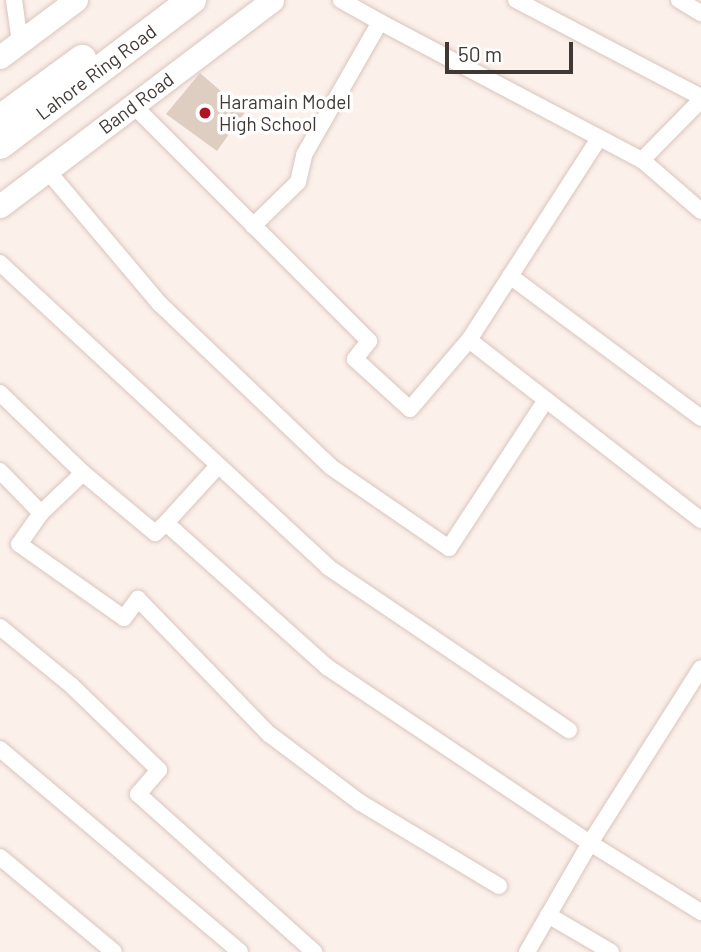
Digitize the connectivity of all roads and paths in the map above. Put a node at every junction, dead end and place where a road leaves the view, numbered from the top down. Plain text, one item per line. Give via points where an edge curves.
1 (14, 0) edge
2 (76, 0) edge
3 (160, 0) edge
4 (192, 0) edge
5 (272, 0) edge
6 (341, 0) edge
7 (516, 0) edge
8 (679, 0) edge
9 (701, 13) edge
10 (380, 22) junction
11 (20, 42) junction
12 (0, 57) edge
13 (701, 99) edge
14 (133, 105) junction
15 (0, 119) edge
16 (599, 138) junction
17 (0, 145) edge
18 (642, 160) junction
19 (47, 170) junction
20 (0, 206) edge
21 (701, 211) edge
22 (253, 226) junction
23 (0, 263) edge
24 (510, 276) junction
25 (469, 340) junction
26 (0, 393) edge
27 (546, 400) junction
28 (701, 418) edge
29 (217, 467) junction
30 (0, 471) edge
31 (83, 473) junction
32 (41, 513) junction
33 (701, 520) edge
34 (166, 523) junction
35 (0, 627) edge
36 (701, 668) edge
37 (569, 730) dead end
38 (0, 749) edge
39 (590, 843) junction
40 (0, 857) edge
41 (499, 886) dead end
42 (701, 912) edge
43 (548, 915) junction
44 (114, 952) edge
45 (240, 952) edge
46 (314, 952) edge
47 (527, 952) edge
48 (611, 952) edge

1 - 11 street
2 - 11 main road
3 - 15 highway, Lahore Ring Road
4 - 17 highway, Lahore Ring Road
5 - 14 main road, Band Road
6 - 10 street
7 - 13 street
8 - 9 street
10 - 16 street
10 - 22 street via 304,155 298,182
11 - 12 main road
13 - 18 street
14 - 19 main road, Band Road
14 - 22 street
16 - 18 street
16 - 24 street
18 - 21 street
19 - 20 main road, Band Road
19 - 27 street via 160,304 331,467 449,548
22 - 25 street via 369,341 355,359 410,409
23 - 29 street
24 - 25 street
24 - 28 street
25 - 27 street
26 - 31 street
27 - 33 street
29 - 34 street
29 - 37 street via 328,567
30 - 32 street
31 - 32 street
31 - 34 street via 155,533
32 - 41 street via 19,544 124,618 138,599 268,734 361,803
34 - 39 street via 327,667
35 - 46 street via 72,687 159,770 138,794
36 - 39 street
38 - 45 street
39 - 42 street
39 - 43 street
40 - 44 street
43 - 47 street
43 - 48 street

